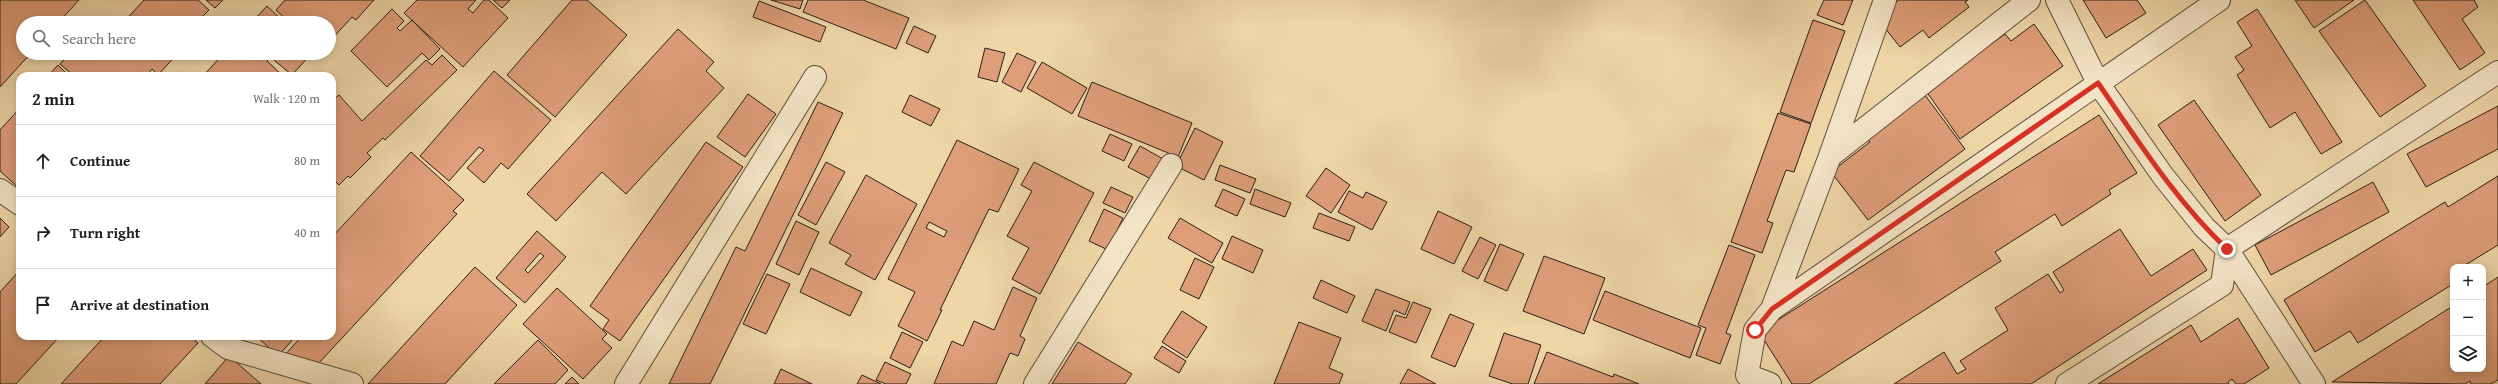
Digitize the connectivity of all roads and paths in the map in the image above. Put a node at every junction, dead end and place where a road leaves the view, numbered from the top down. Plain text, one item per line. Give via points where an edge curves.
1 (1885, 0) edge
2 (2029, 0) edge
3 (2057, 0) edge
4 (2219, 0) edge
5 (2498, 72) edge
6 (814, 77) dead end
7 (2098, 83) junction
8 (1830, 156) junction
9 (1171, 165) dead end
10 (0, 190) edge
11 (16, 201) edge
12 (2227, 249) junction
13 (1772, 309) junction
14 (217, 340) edge
15 (352, 384) edge
16 (626, 384) edge
17 (1035, 384) edge
18 (1770, 384) edge
19 (2067, 384) edge
20 (2314, 384) edge

1 - 8 street
2 - 8 street
3 - 7 street
4 - 7 street
5 - 12 street
6 - 16 street
7 - 12 street via 2163,176 2204,227
7 - 13 street
8 - 13 street
9 - 17 street
10 - 11 street
12 - 19 street via 2222,285
12 - 20 street
13 - 18 street via 1755,330 1747,375
14 - 15 street via 228,348

